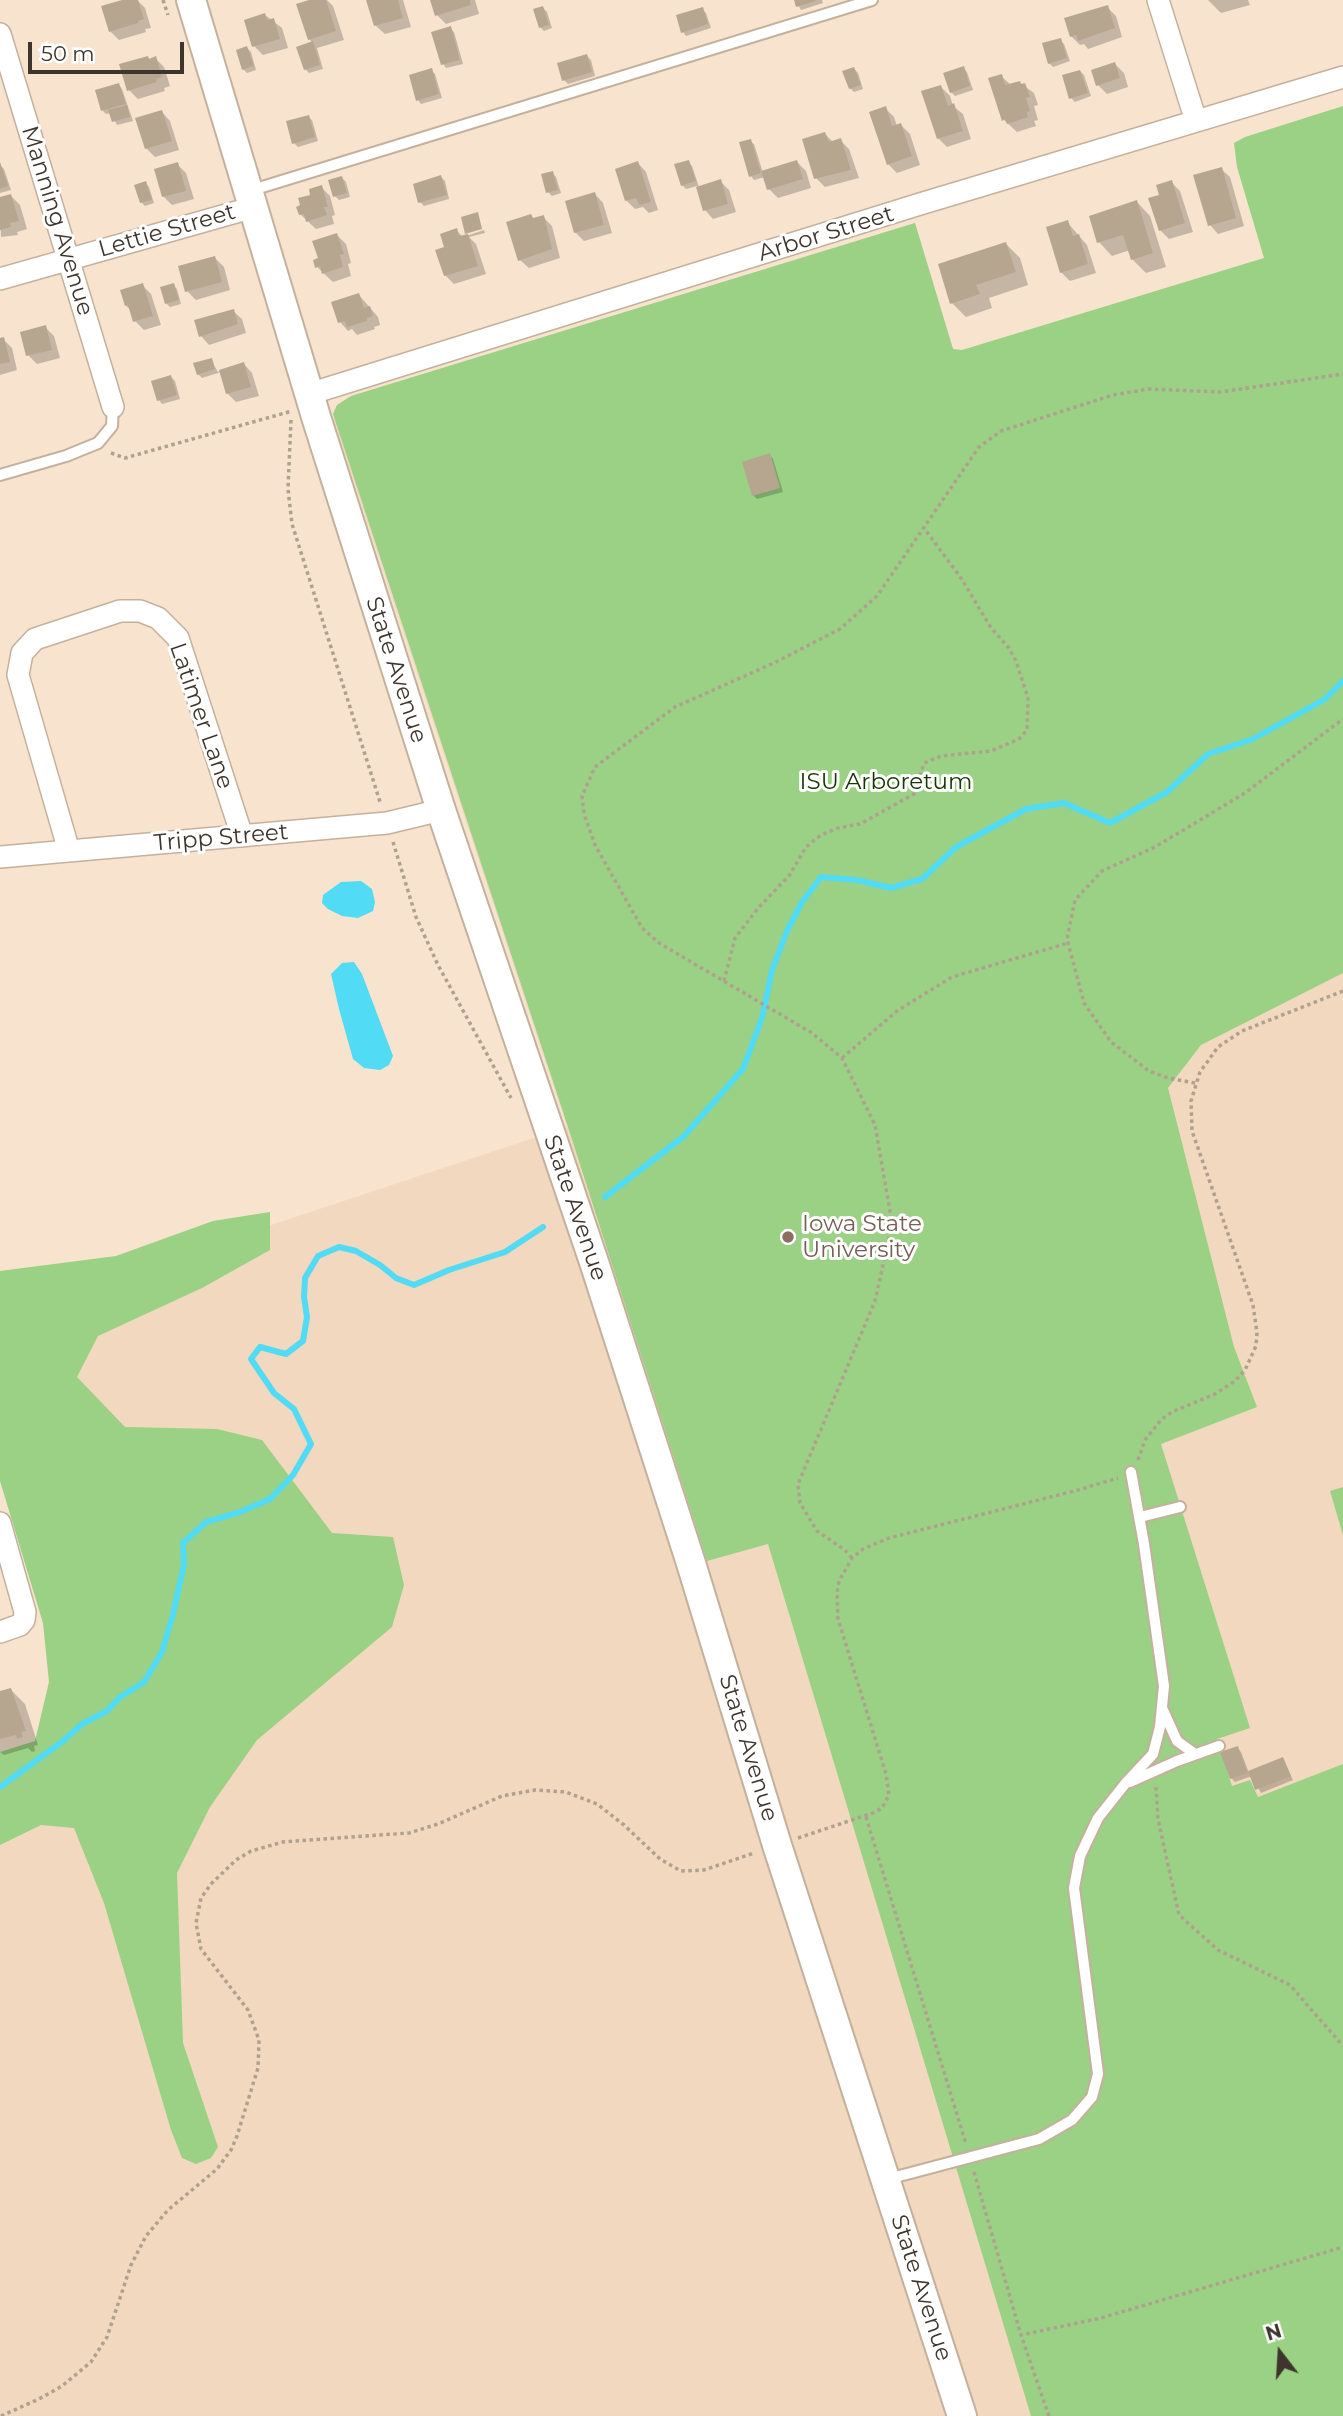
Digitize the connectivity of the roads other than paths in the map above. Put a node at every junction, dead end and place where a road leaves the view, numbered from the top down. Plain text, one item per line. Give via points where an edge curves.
1 (191, 0) edge
2 (872, 0) edge
3 (1158, 0) edge
4 (0, 34) edge
5 (1343, 77) edge
6 (1196, 121) junction
7 (251, 199) junction
8 (68, 260) junction
9 (0, 279) edge
10 (298, 404) junction
11 (113, 407) joint
12 (0, 475) edge
13 (441, 810) junction
14 (242, 836) junction
15 (69, 851) junction
16 (0, 857) edge
17 (1131, 1472) road end
18 (1180, 1507) dead end
19 (1140, 1517) junction
20 (0, 1523) edge
21 (0, 1632) edge
22 (1162, 1709) junction
23 (1219, 1746) dead end
24 (1195, 1754) junction
25 (1125, 1784) junction
26 (885, 2180) junction
27 (962, 2416) edge

1 - 7 street, State Avenue
2 - 7 lane
3 - 6 street
4 - 8 street, Manning Avenue
5 - 6 street, Arbor Street
6 - 10 street, Arbor Street via 908,208
7 - 8 street, Lettie Street
7 - 10 street, State Avenue
8 - 9 street, Lettie Street
8 - 11 street, Manning Avenue
10 - 13 street, State Avenue
11 - 12 lane via 112,426 98,443
13 - 14 street, Tripp Street via 387,823
13 - 26 street, State Avenue via 595,1265
14 - 15 street, Tripp Street
14 - 15 street, Latimer Lane via 178,638 158,618 141,611 120,611 35,639 22,653 18,675
15 - 16 street, Tripp Street
17 - 19 lane
18 - 19 lane
19 - 22 lane via 1164,1686
20 - 21 street via 23,1601 24,1620
22 - 24 lane via 1177,1741
22 - 25 lane via 1153,1754
23 - 24 lane
24 - 25 lane
25 - 26 lane via 1098,1818 1080,1856 1074,1888 1098,2074 1092,2097 1072,2120 1039,2139
26 - 27 street, State Avenue

